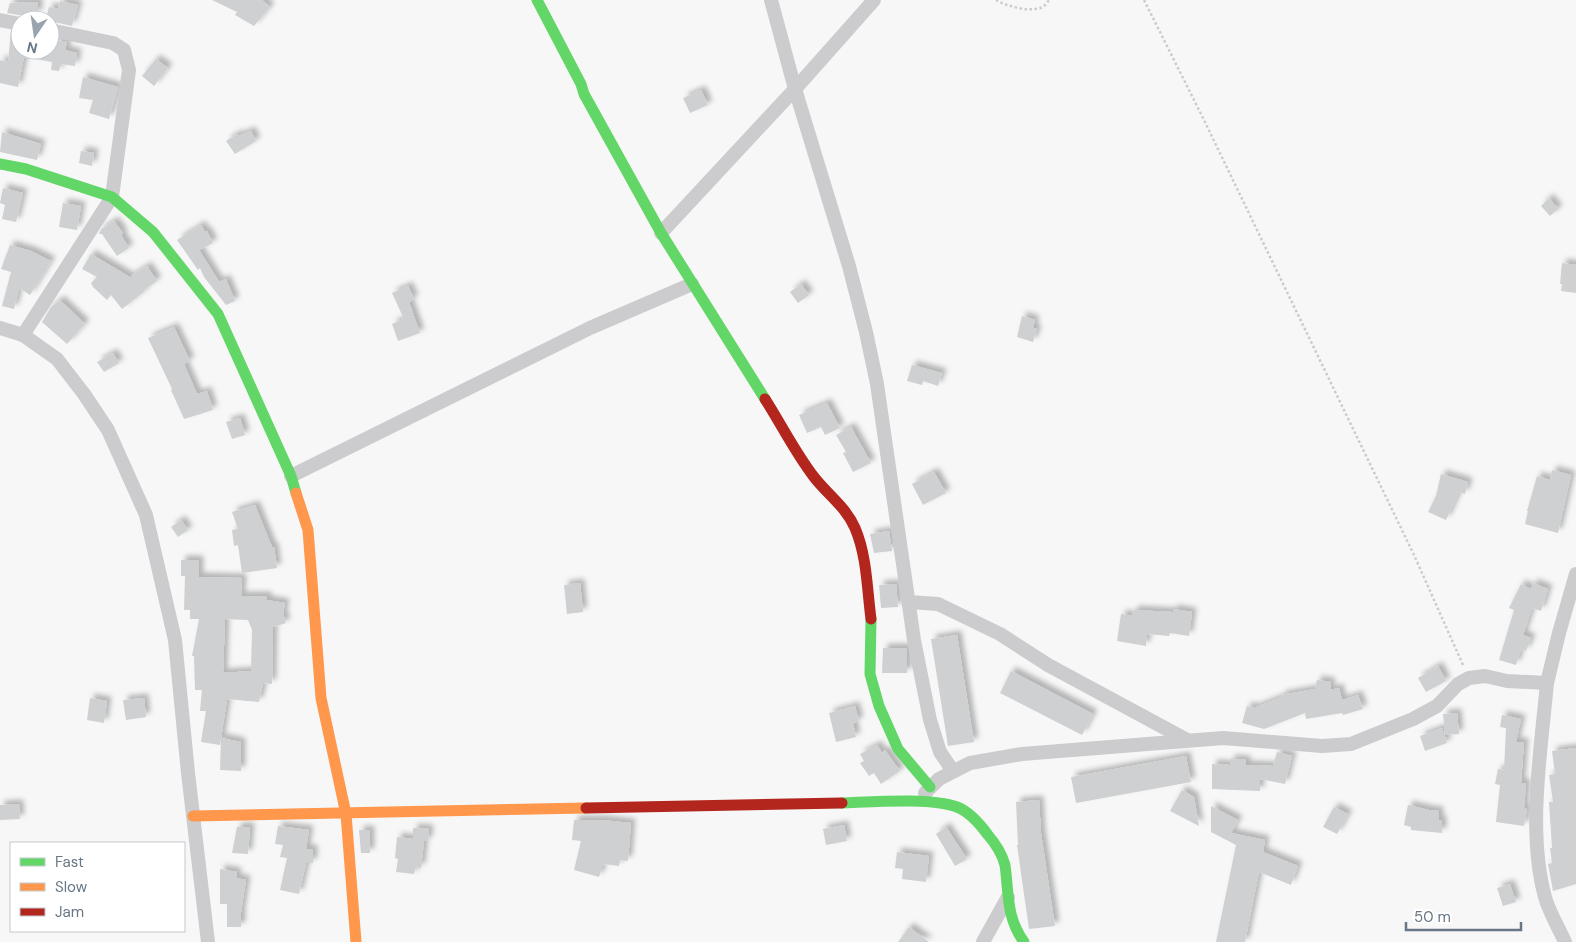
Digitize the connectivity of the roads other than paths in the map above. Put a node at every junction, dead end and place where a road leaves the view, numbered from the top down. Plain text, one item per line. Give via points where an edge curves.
1 (537, 0) edge
2 (771, 0) edge
3 (874, 0) edge
4 (60, 32) edge
5 (795, 89) junction
6 (0, 164) edge
7 (112, 197) junction
8 (661, 233) junction
9 (692, 284) junction
10 (0, 328) edge
11 (23, 335) junction
12 (291, 476) junction
13 (1576, 574) edge
14 (908, 602) junction
15 (1547, 683) junction
16 (1187, 740) junction
17 (953, 771) junction
18 (930, 787) junction
19 (913, 802) junction
20 (346, 814) junction
21 (193, 816) junction
22 (1008, 896) junction
23 (208, 942) edge
24 (356, 942) edge
25 (983, 942) edge
26 (1024, 942) edge
27 (1565, 942) edge

1 - 8 street via 584,94
2 - 5 street
3 - 5 street
4 - 7 street via 113,43 124,50 128,60
5 - 8 street
5 - 14 street via 866,332 877,384
6 - 7 street via 26,169
7 - 11 street
7 - 12 street via 153,232 218,314
8 - 9 street
9 - 12 street via 590,328
9 - 18 street via 814,477 847,513 855,528 865,567 872,654 870,674 879,706 898,748
10 - 11 street
11 - 21 street via 57,359 84,394 108,430 146,515 175,640
12 - 20 street via 308,530 321,698
13 - 15 street
14 - 16 street via 938,604 1000,634 1048,665
14 - 17 street via 930,720 940,752
15 - 16 street via 1506,681 1485,676 1469,678 1458,684 1437,706 1421,715 1351,744 1322,746 1223,738
15 - 27 street via 1536,814 1538,867 1545,899
16 - 17 street via 1022,754 970,763
17 - 18 street
18 - 19 street
19 - 20 street
19 - 22 street via 956,807 969,814 999,850 1005,863
20 - 21 street
20 - 24 street
21 - 23 street
22 - 25 street
22 - 26 street via 1011,922

